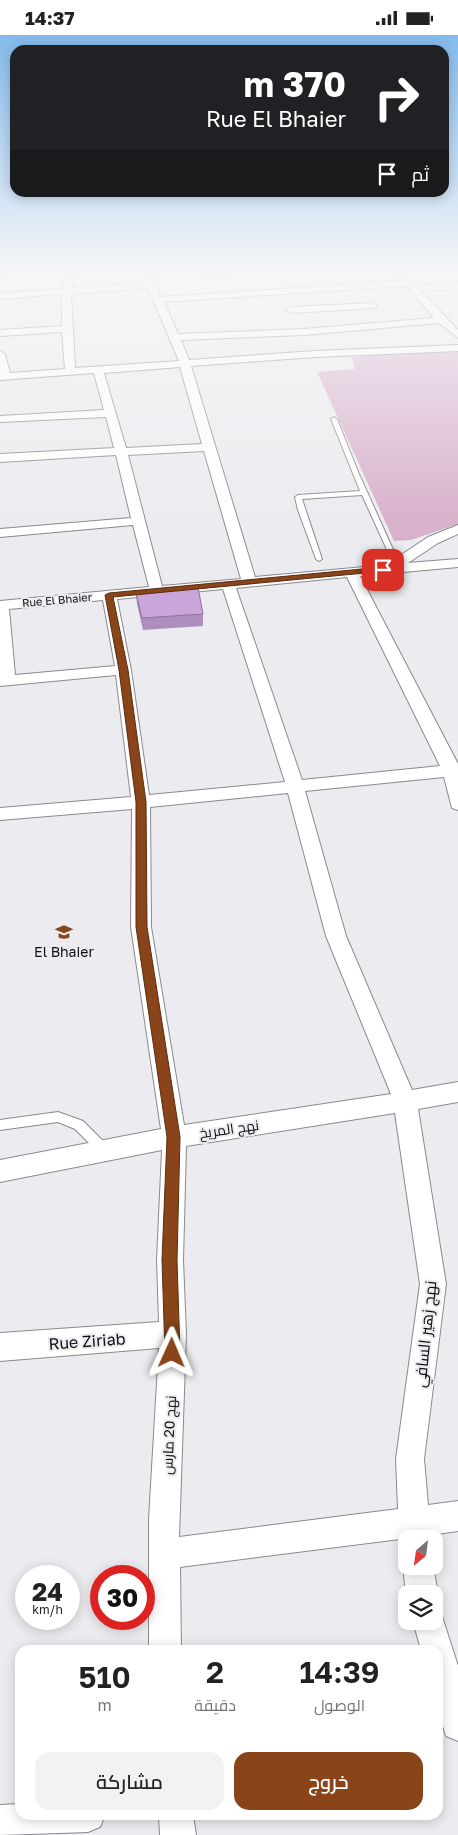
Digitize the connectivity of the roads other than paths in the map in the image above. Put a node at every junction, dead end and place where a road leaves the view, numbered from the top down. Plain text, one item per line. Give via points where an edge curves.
1 (0, 355) edge
2 (68, 355) edge
3 (181, 355) edge
4 (320, 355) edge
5 (183, 363) junction
6 (98, 370) junction
7 (70, 372) junction
8 (3, 376) edge
9 (111, 413) junction
10 (0, 419) edge
11 (334, 419) dead end
12 (209, 447) junction
13 (122, 453) junction
14 (0, 458) edge
15 (362, 493) junction
16 (138, 521) junction
17 (458, 529) edge
18 (0, 533) edge
19 (319, 559) dead end
20 (458, 563) edge
21 (397, 565) junction
22 (383, 570) junction
23 (352, 573) junction
24 (250, 582) junction
25 (228, 584) junction
26 (157, 592) junction
27 (109, 595) junction
28 (0, 605) edge
29 (123, 670) junction
30 (4, 680) edge
31 (454, 770) edge
32 (295, 785) junction
33 (141, 802) junction
34 (458, 804) edge
35 (0, 814) edge
36 (458, 1092) edge
37 (405, 1101) junction
38 (0, 1125) edge
39 (174, 1137) junction
40 (105, 1151) junction
41 (0, 1171) edge
42 (173, 1334) junction
43 (0, 1347) edge
44 (458, 1516) edge
45 (414, 1530) edge
46 (398, 1532) edge
47 (164, 1554) junction
48 (431, 1630) edge
49 (166, 1645) edge
50 (435, 1645) edge
51 (443, 1672) edge
52 (458, 1724) edge
53 (33, 1820) edge
54 (176, 1820) edge
55 (0, 1823) edge
56 (178, 1835) edge

1 - 8 street
2 - 7 street
3 - 5 street
4 - 5 street
5 - 6 street
5 - 12 street
6 - 7 street
6 - 9 street
7 - 8 street
9 - 10 street
9 - 13 street
11 - 15 lane via 359,478
12 - 13 street
12 - 24 street
13 - 14 street
13 - 16 street
15 - 19 lane via 298,497
15 - 21 lane
16 - 18 street
16 - 26 street
17 - 21 street via 433,540
20 - 22 street
21 - 22 street
22 - 23 street, Rue El Bhaier
23 - 24 street, Rue El Bhaier
23 - 31 street
24 - 25 street, Rue El Bhaier
25 - 26 street, Rue El Bhaier
25 - 32 street, نهج زهير السافي
26 - 27 street, Rue El Bhaier
27 - 28 street, Rue El Bhaier
27 - 29 street, نهج 20 مارس
28 - 30 street
29 - 30 street
29 - 33 street, نهج 20 مارس
31 - 32 street
31 - 34 street
32 - 33 street
32 - 37 street, نهج زهير السافي via 336,936
33 - 35 street
33 - 39 street, نهج 20 مارس via 141,927
36 - 37 street, نهج المريخ
37 - 39 street, نهج المريخ
37 - 45 street, نهج زهير السافي via 433,1284 410,1459
38 - 40 lane via 58,1117 79,1125
39 - 40 street, نهج المريخ
39 - 42 street, نهج 20 مارس via 170,1260
40 - 41 street, نهج المريخ
42 - 43 street, Rue Ziriab
42 - 47 street, نهج 20 مارس
44 - 45 street
46 - 47 street
47 - 49 street, نهج 20 مارس
48 - 50 street
51 - 52 street
53 - 55 street
54 - 56 street

